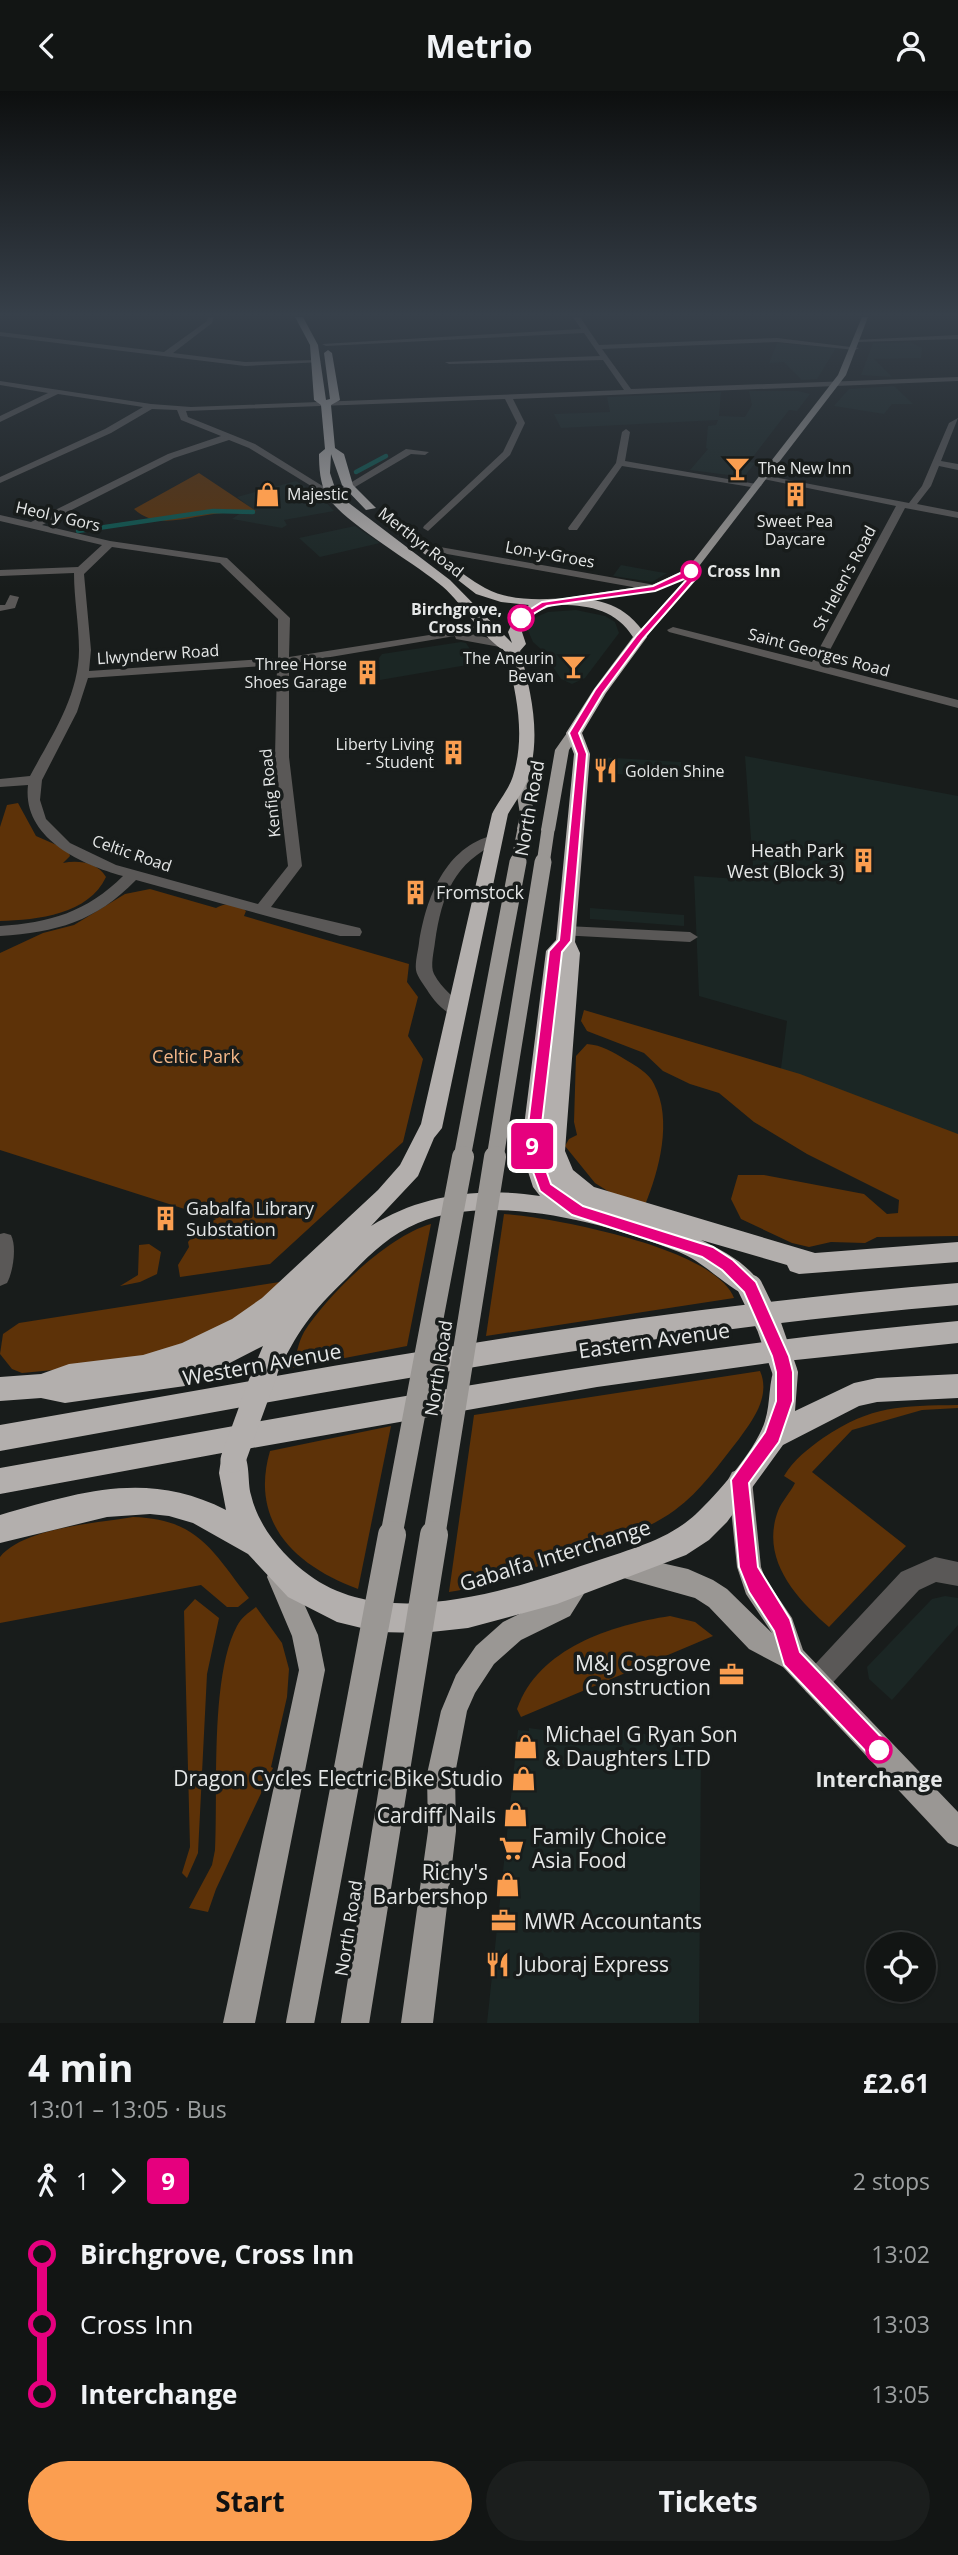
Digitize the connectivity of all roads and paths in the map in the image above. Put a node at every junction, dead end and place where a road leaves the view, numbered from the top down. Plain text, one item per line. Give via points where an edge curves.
1 (25, 407) edge
2 (151, 407) edge
3 (153, 407) edge
4 (235, 407) edge
5 (327, 407) edge
6 (513, 407) edge
7 (814, 407) edge
8 (181, 409) junction
9 (0, 419) edge
10 (958, 421) edge
11 (626, 432) dead end
12 (231, 436) junction
13 (330, 450) junction
14 (425, 452) dead end
15 (620, 463) junction
16 (936, 463) junction
17 (958, 467) edge
18 (341, 473) junction
19 (369, 474) junction
20 (0, 480) edge
21 (760, 481) junction
22 (350, 491) junction
23 (332, 495) junction
24 (906, 505) junction
25 (378, 513) dead end
26 (958, 515) edge
27 (0, 518) edge
28 (32, 526) junction
29 (397, 527) dead end
30 (428, 528) dead end
31 (573, 528) dead end
32 (110, 544) junction
33 (440, 550) dead end
34 (471, 556) junction
35 (449, 565) junction
36 (81, 570) junction
37 (691, 571) junction
38 (0, 573) edge
39 (608, 580) junction
40 (655, 588) junction
41 (611, 595) junction
42 (565, 601) junction
43 (545, 603) junction
44 (487, 623) junction
45 (673, 630) dead end
46 (443, 636) junction
47 (640, 637) junction
48 (506, 647) junction
49 (284, 661) junction
50 (815, 667) junction
51 (83, 675) junction
52 (958, 704) edge
53 (574, 733) junction
54 (521, 777) junction
55 (35, 780) junction
56 (0, 783) edge
57 (494, 839) junction
58 (132, 874) junction
59 (261, 909) junction
60 (0, 931) edge
61 (354, 932) dead end
62 (566, 936) junction
63 (690, 937) dead end
64 (457, 1011) junction
65 (431, 1128) junction
66 (578, 1210) junction
67 (380, 1232) junction
68 (4, 1241) dead end
69 (707, 1252) junction
70 (958, 1252) edge
71 (813, 1262) junction
72 (0, 1277) edge
73 (958, 1294) edge
74 (293, 1314) junction
75 (958, 1332) edge
76 (534, 1345) joint
77 (958, 1386) edge
78 (41, 1387) junction
79 (0, 1389) edge
80 (773, 1436) junction
81 (0, 1438) edge
82 (740, 1480) junction
83 (0, 1481) edge
84 (0, 1529) edge
85 (267, 1555) junction
86 (622, 1566) junction
87 (958, 1574) edge
88 (580, 1581) junction
89 (792, 1658) junction
90 (815, 1683) junction
91 (958, 1833) edge
92 (239, 2023) edge
93 (300, 2023) edge
94 (355, 2023) edge
95 (417, 2023) edge

1 - 9 street
2 - 20 street
3 - 8 street
4 - 8 street
5 - 13 highway
6 - 30 street via 521,423 509,451
7 - 21 main road
8 - 12 street via 184,418
10 - 16 street, St Helen's Road via 953,423
11 - 15 street
12 - 23 street
12 - 28 street via 171,456
13 - 18 highway via 339,454
13 - 23 highway via 324,454
14 - 19 street via 409,451
15 - 21 street
15 - 31 street
16 - 17 street
16 - 24 street, St Helen's Road via 926,486
18 - 19 street
18 - 22 highway
19 - 22 street
21 - 24 street
21 - 37 main road
22 - 25 highway, Merthyr Road
23 - 44 highway, Merthyr Road via 452,588
24 - 26 street
24 - 50 street, St Helen's Road
27 - 28 street, Heol y Gors
28 - 32 street, Heol y Gors
29 - 35 highway, Merthyr Road
32 - 36 street
32 - 49 street, Heol y Gors via 228,563 284,618
33 - 34 street, Lon-y-Groes
34 - 35 street
34 - 39 street, Lon-y-Groes
35 - 43 highway, Merthyr Road via 486,594
36 - 38 street
36 - 51 street
37 - 40 main road
37 - 47 main road via 690,582
39 - 40 street, Lon-y-Groes
39 - 41 street via 614,587
40 - 41 main road
41 - 42 main road
42 - 43 highway
42 - 47 highway via 594,603 620,612 636,625
43 - 48 highway, North Road via 519,620 515,632 519,644
44 - 46 street, Llwynderw Road
44 - 48 highway, Merthyr Road
45 - 50 street, Saint Georges Road
46 - 48 street, Llwynderw Road via 479,638
46 - 49 street, Llwynderw Road
47 - 53 highway, North Road
48 - 54 highway, North Road via 527,718
49 - 51 street, Llwynderw Road
49 - 59 street, Kenfig Road via 282,757 295,866
50 - 52 street, Saint Georges Road
51 - 55 street via 71,712
53 - 62 highway via 582,754
53 - 94 main road, North Road, bridge via 562,750 548,830
54 - 57 highway via 500,814
54 - 93 main road, North Road, bridge via 527,814
55 - 56 street
55 - 58 street, Celtic Road via 35,811 50,833 78,854
57 - 64 highway
57 - 64 street via 458,861 439,890 424,971
58 - 59 street, Celtic Road
58 - 60 street via 108,900 86,914 42,928
59 - 61 street, Celtic Road
62 - 63 street
62 - 66 highway via 555,951 532,1150 545,1187
62 - 71 highway via 570,953 554,1151 562,1175 586,1194
64 - 65 highway
65 - 67 highway via 436,1134 426,1166
65 - 78 highway via 410,1170 386,1196 271,1307 241,1327 153,1364 69,1376
66 - 67 highway, Gabalfa Interchange via 512,1203 464,1204 417,1214
66 - 69 highway, Gabalfa Interchange
67 - 74 highway, Gabalfa Interchange
68 - 72 street
69 - 71 highway via 787,1266
69 - 80 highway, Gabalfa Interchange, bridge via 750,1287 769,1326 785,1372 785,1401
70 - 71 highway
73 - 76 highway, Eastern Avenue via 863,1300
74 - 78 highway via 185,1374 65,1391
74 - 85 highway, Gabalfa Interchange, bridge via 281,1333 233,1460 234,1492
75 - 83 highway, Eastern Avenue via 707,1358
76 - 81 highway, Western Avenue
77 - 80 highway via 854,1395
78 - 79 highway
80 - 82 highway, Gabalfa Interchange
82 - 86 highway, Gabalfa Interchange via 699,1531 671,1548
82 - 89 main road via 749,1567 761,1595 783,1626
84 - 85 highway via 145,1500 169,1502 201,1512
85 - 88 highway, Gabalfa Interchange via 298,1587 336,1607 391,1619 460,1614
85 - 92 main road via 305,1635 312,1670
86 - 88 highway, Gabalfa Interchange
86 - 89 main road via 704,1589 758,1640
87 - 90 street via 935,1569 910,1581
88 - 95 main road via 561,1607 512,1631 485,1655 454,1711 441,1774 442,1831
89 - 90 main road
90 - 91 main road

